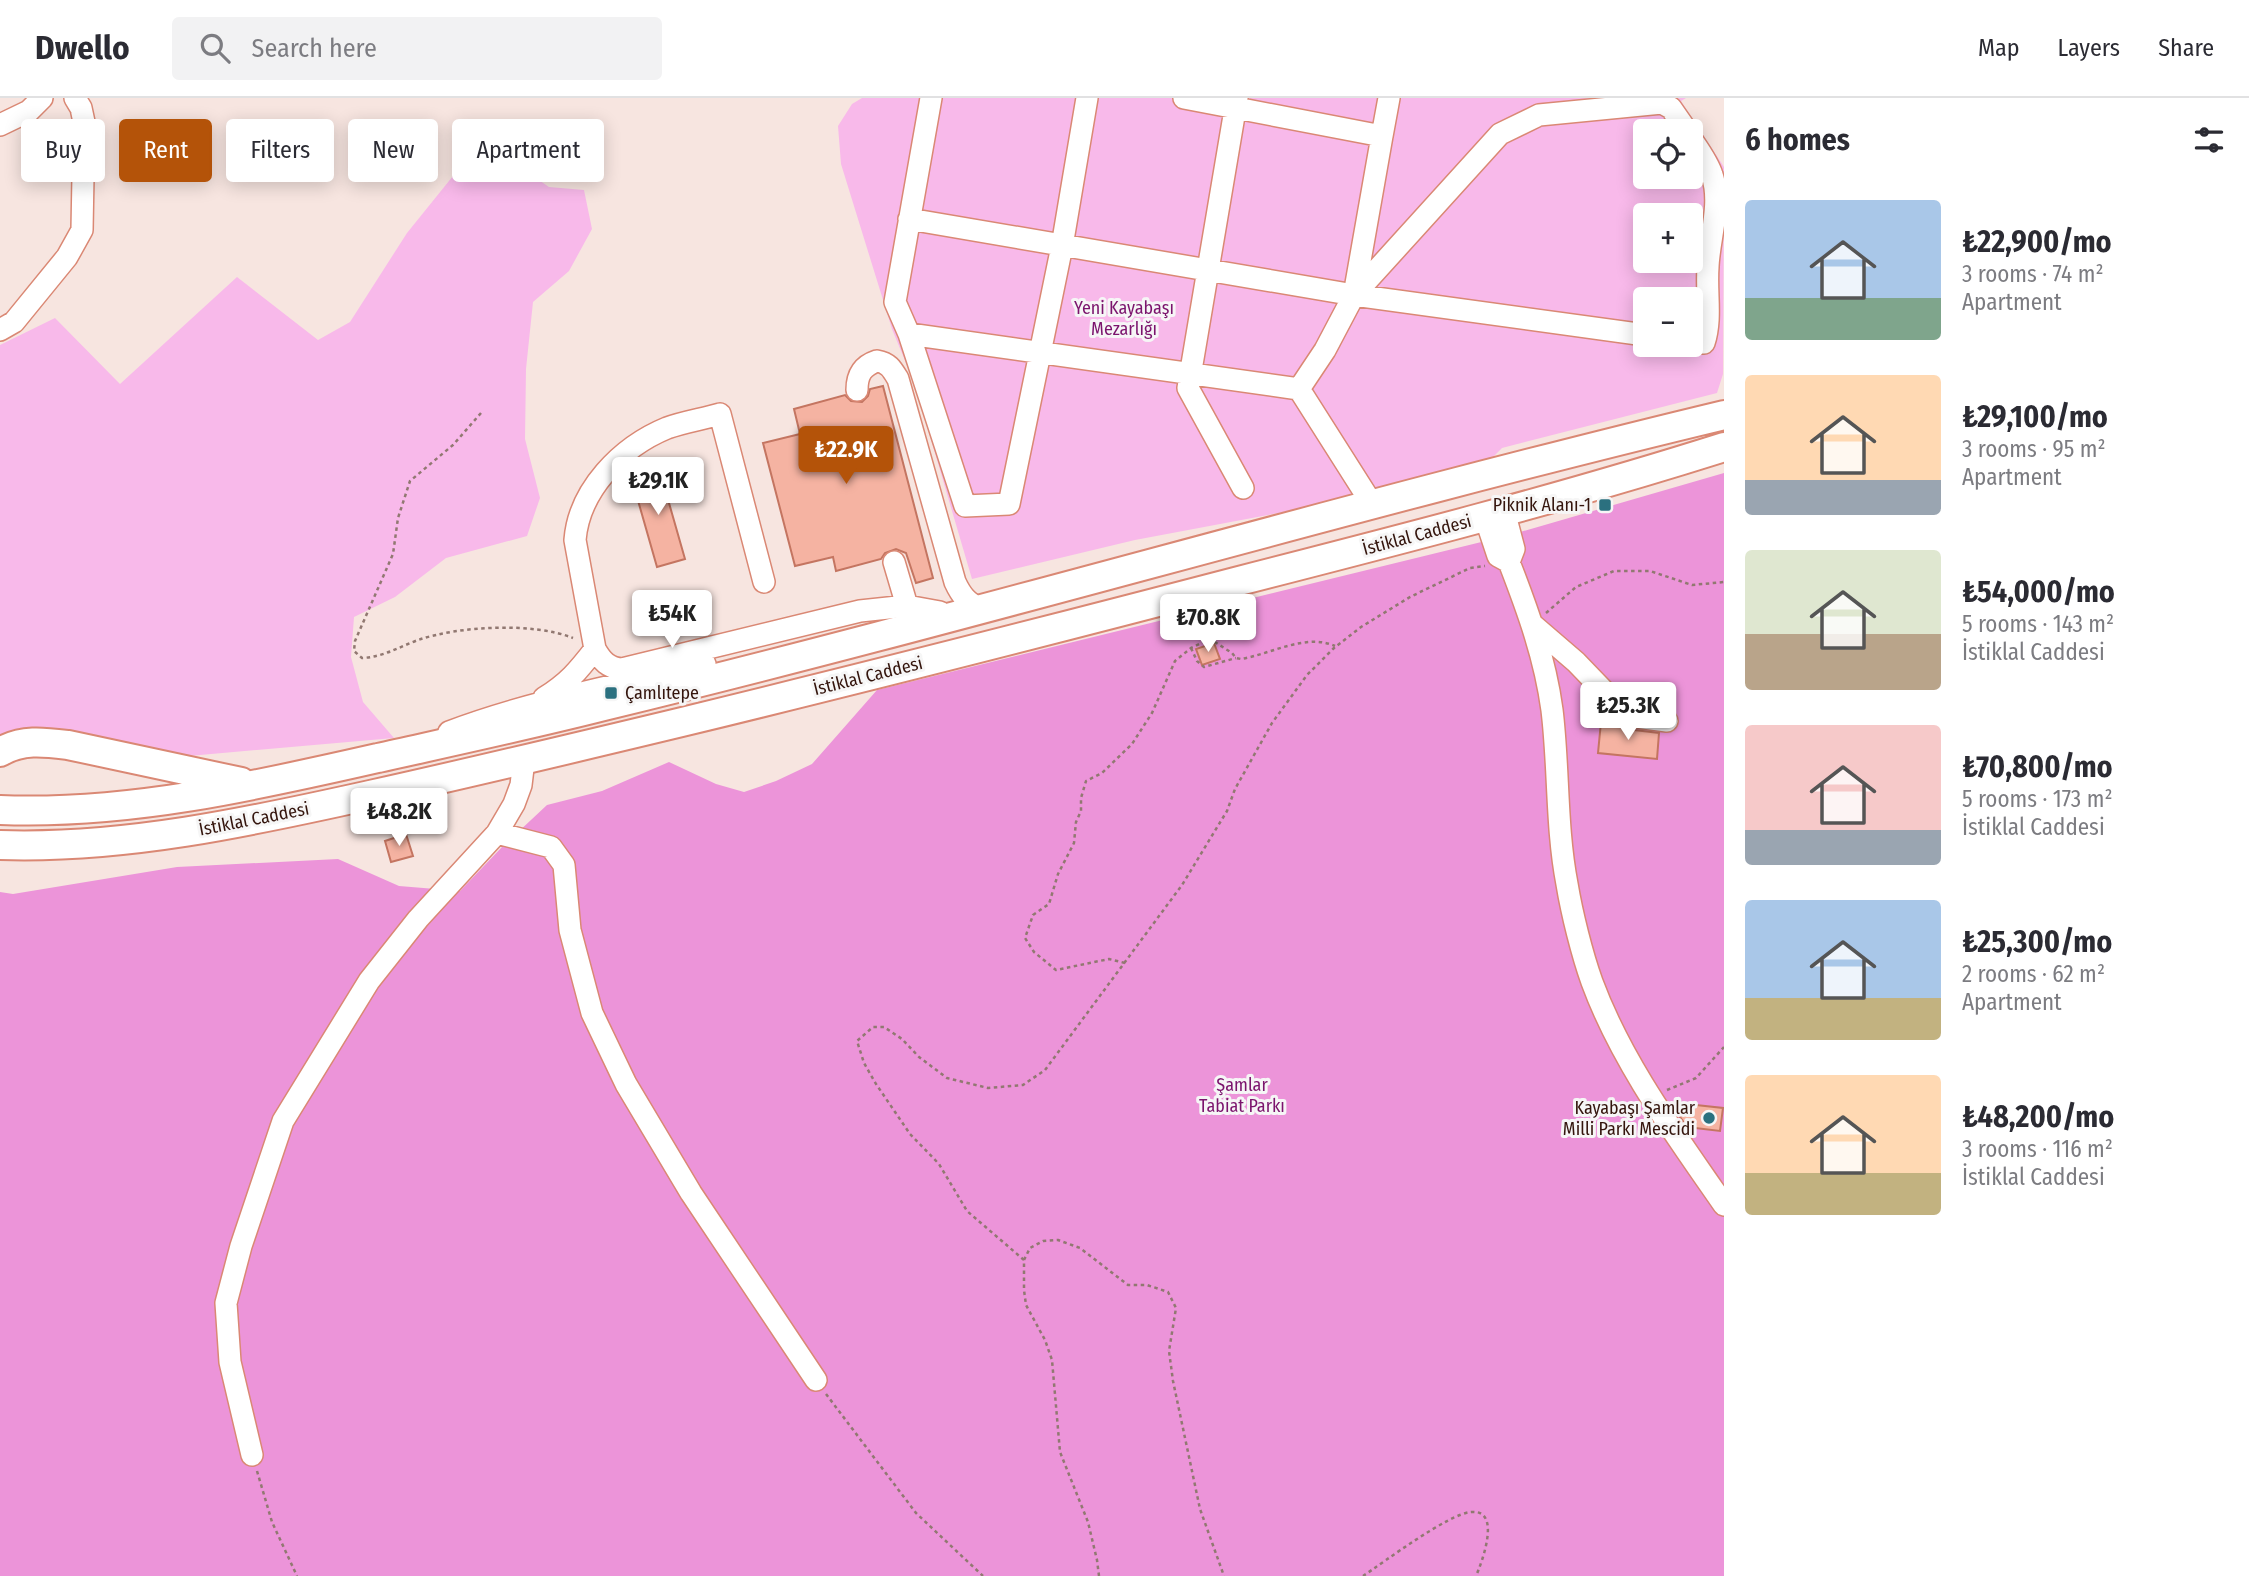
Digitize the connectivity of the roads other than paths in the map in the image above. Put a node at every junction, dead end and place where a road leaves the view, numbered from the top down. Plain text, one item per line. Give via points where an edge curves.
1 (42, 98) edge
2 (75, 98) edge
3 (931, 98) edge
4 (1087, 98) edge
5 (1184, 98) edge
6 (1389, 98) edge
7 (1237, 102) edge
8 (1540, 107) edge
9 (1679, 119) edge
10 (0, 125) edge
11 (1382, 136) junction
12 (1703, 158) edge
13 (909, 219) junction
14 (1062, 246) junction
15 (1208, 269) junction
16 (1354, 295) junction
17 (0, 330) edge
18 (1633, 333) edge
19 (909, 334) junction
20 (1703, 343) edge
21 (1041, 353) junction
22 (1190, 374) junction
23 (1299, 389) junction
24 (857, 390) dead end
25 (1724, 415) edge
26 (1724, 447) edge
27 (1243, 488) dead end
28 (1372, 505) junction
29 (1494, 514) junction
30 (894, 562) dead end
31 (764, 582) dead end
32 (907, 606) junction
33 (981, 609) junction
34 (940, 611) junction
35 (1533, 625) junction
36 (595, 649) junction
37 (529, 707) junction
38 (1667, 721) dead end
39 (0, 752) edge
40 (378, 758) junction
41 (524, 760) junction
42 (254, 784) junction
43 (0, 810) edge
44 (497, 833) junction
45 (0, 845) edge
46 (1724, 1205) edge
47 (816, 1380) road end
48 (252, 1455) road end

1 - 10 street via 29,111
2 - 17 street via 84,122 82,230 67,257 14,322
3 - 13 street
4 - 14 street
5 - 7 street
6 - 11 street
7 - 11 street
7 - 15 street
8 - 9 street via 1662,103
8 - 16 street via 1500,134
11 - 16 street
12 - 20 street via 1715,188 1707,276 1708,332
13 - 14 street
13 - 19 street via 895,302
14 - 15 street
14 - 21 street
15 - 16 street
15 - 22 street
16 - 18 street
16 - 23 street
19 - 21 street
19 - 21 street via 964,506 1009,504
21 - 22 street
22 - 23 street
22 - 27 street via 1188,388
23 - 28 street
24 - 33 street via 863,368 877,361 892,368 955,582 962,596
25 - 28 main road, İstiklal Caddesi
26 - 29 main road, İstiklal Caddesi
28 - 33 main road, İstiklal Caddesi
29 - 35 street via 1498,556 1509,562
29 - 41 main road, İstiklal Caddesi via 990,646
30 - 32 street
31 - 36 street via 720,414 667,429 608,468 593,487 576,527
32 - 34 street
32 - 36 street via 860,611 622,669 605,664
33 - 34 street
33 - 40 main road, İstiklal Caddesi via 770,666
34 - 37 street via 855,627
35 - 38 street via 1628,716
35 - 46 street via 1551,709 1567,884 1594,988 1650,1097
36 - 37 street via 566,684
37 - 40 street
39 - 42 main road via 14,744 40,742
40 - 42 main road, İstiklal Caddesi
41 - 44 street via 514,804
41 - 45 main road, İstiklal Caddesi via 181,833
42 - 43 main road, İstiklal Caddesi via 183,798
44 - 47 street via 551,847 564,865 570,930 592,1013 626,1084 691,1193
44 - 48 street via 369,981 282,1121 226,1303 230,1362

